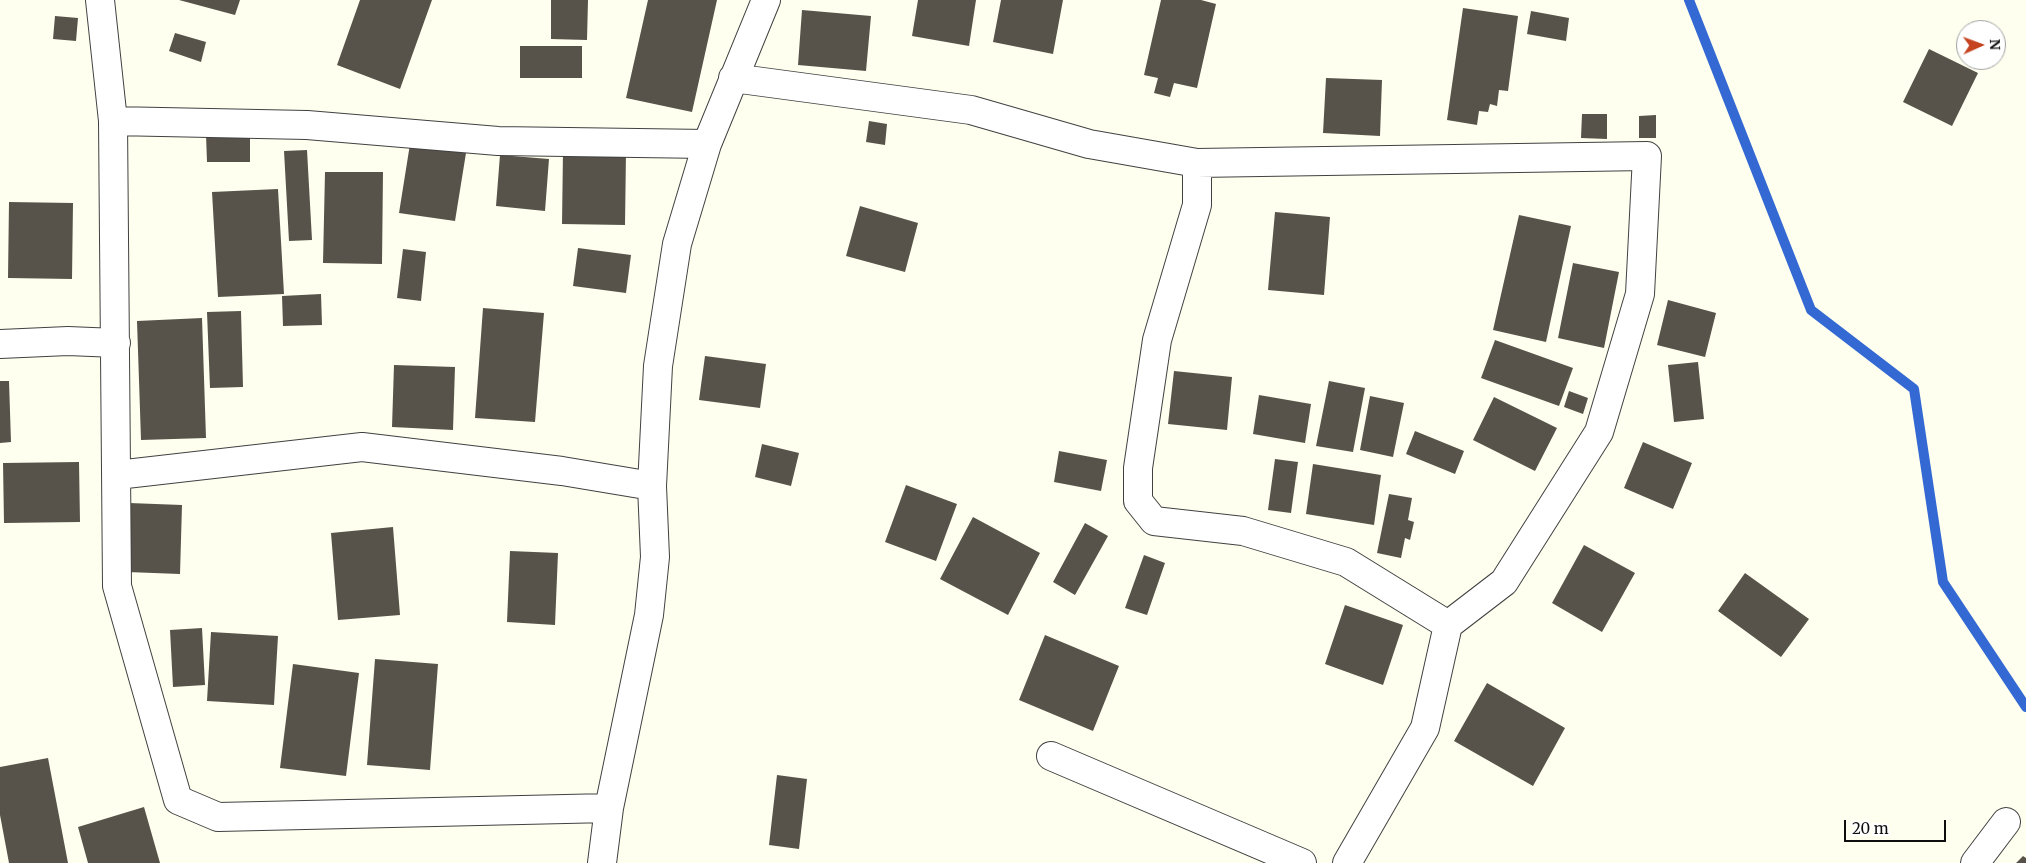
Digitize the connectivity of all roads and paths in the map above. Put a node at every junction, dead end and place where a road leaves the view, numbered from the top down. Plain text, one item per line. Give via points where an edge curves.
1 (100, 0) edge
2 (766, 0) edge
3 (733, 78) junction
4 (113, 121) junction
5 (707, 144) junction
6 (1197, 163) junction
7 (116, 343) junction
8 (0, 344) edge
9 (117, 475) junction
10 (652, 486) junction
11 (1448, 625) junction
12 (1051, 756) dead end
13 (609, 808) junction
14 (2006, 822) dead end
15 (602, 863) edge
16 (1302, 863) edge
17 (1347, 863) edge
18 (1975, 863) edge

1 - 4 street
2 - 3 street
3 - 5 street
3 - 6 street via 971,110 1089,144
4 - 5 street via 307,125 498,141
4 - 7 street
5 - 10 street via 678,244 667,310 658,366
6 - 11 street via 1198,205 1157,340 1138,468 1138,501 1154,521 1243,531 1346,562
6 - 11 street via 1647,156 1640,294 1599,432 1504,582
7 - 8 street
7 - 9 street
9 - 10 street via 362,448 562,471
9 - 13 street via 117,586 178,800 218,817
10 - 13 street via 655,557 649,615
11 - 17 street via 1425,728
12 - 16 street
13 - 15 street
14 - 18 street

